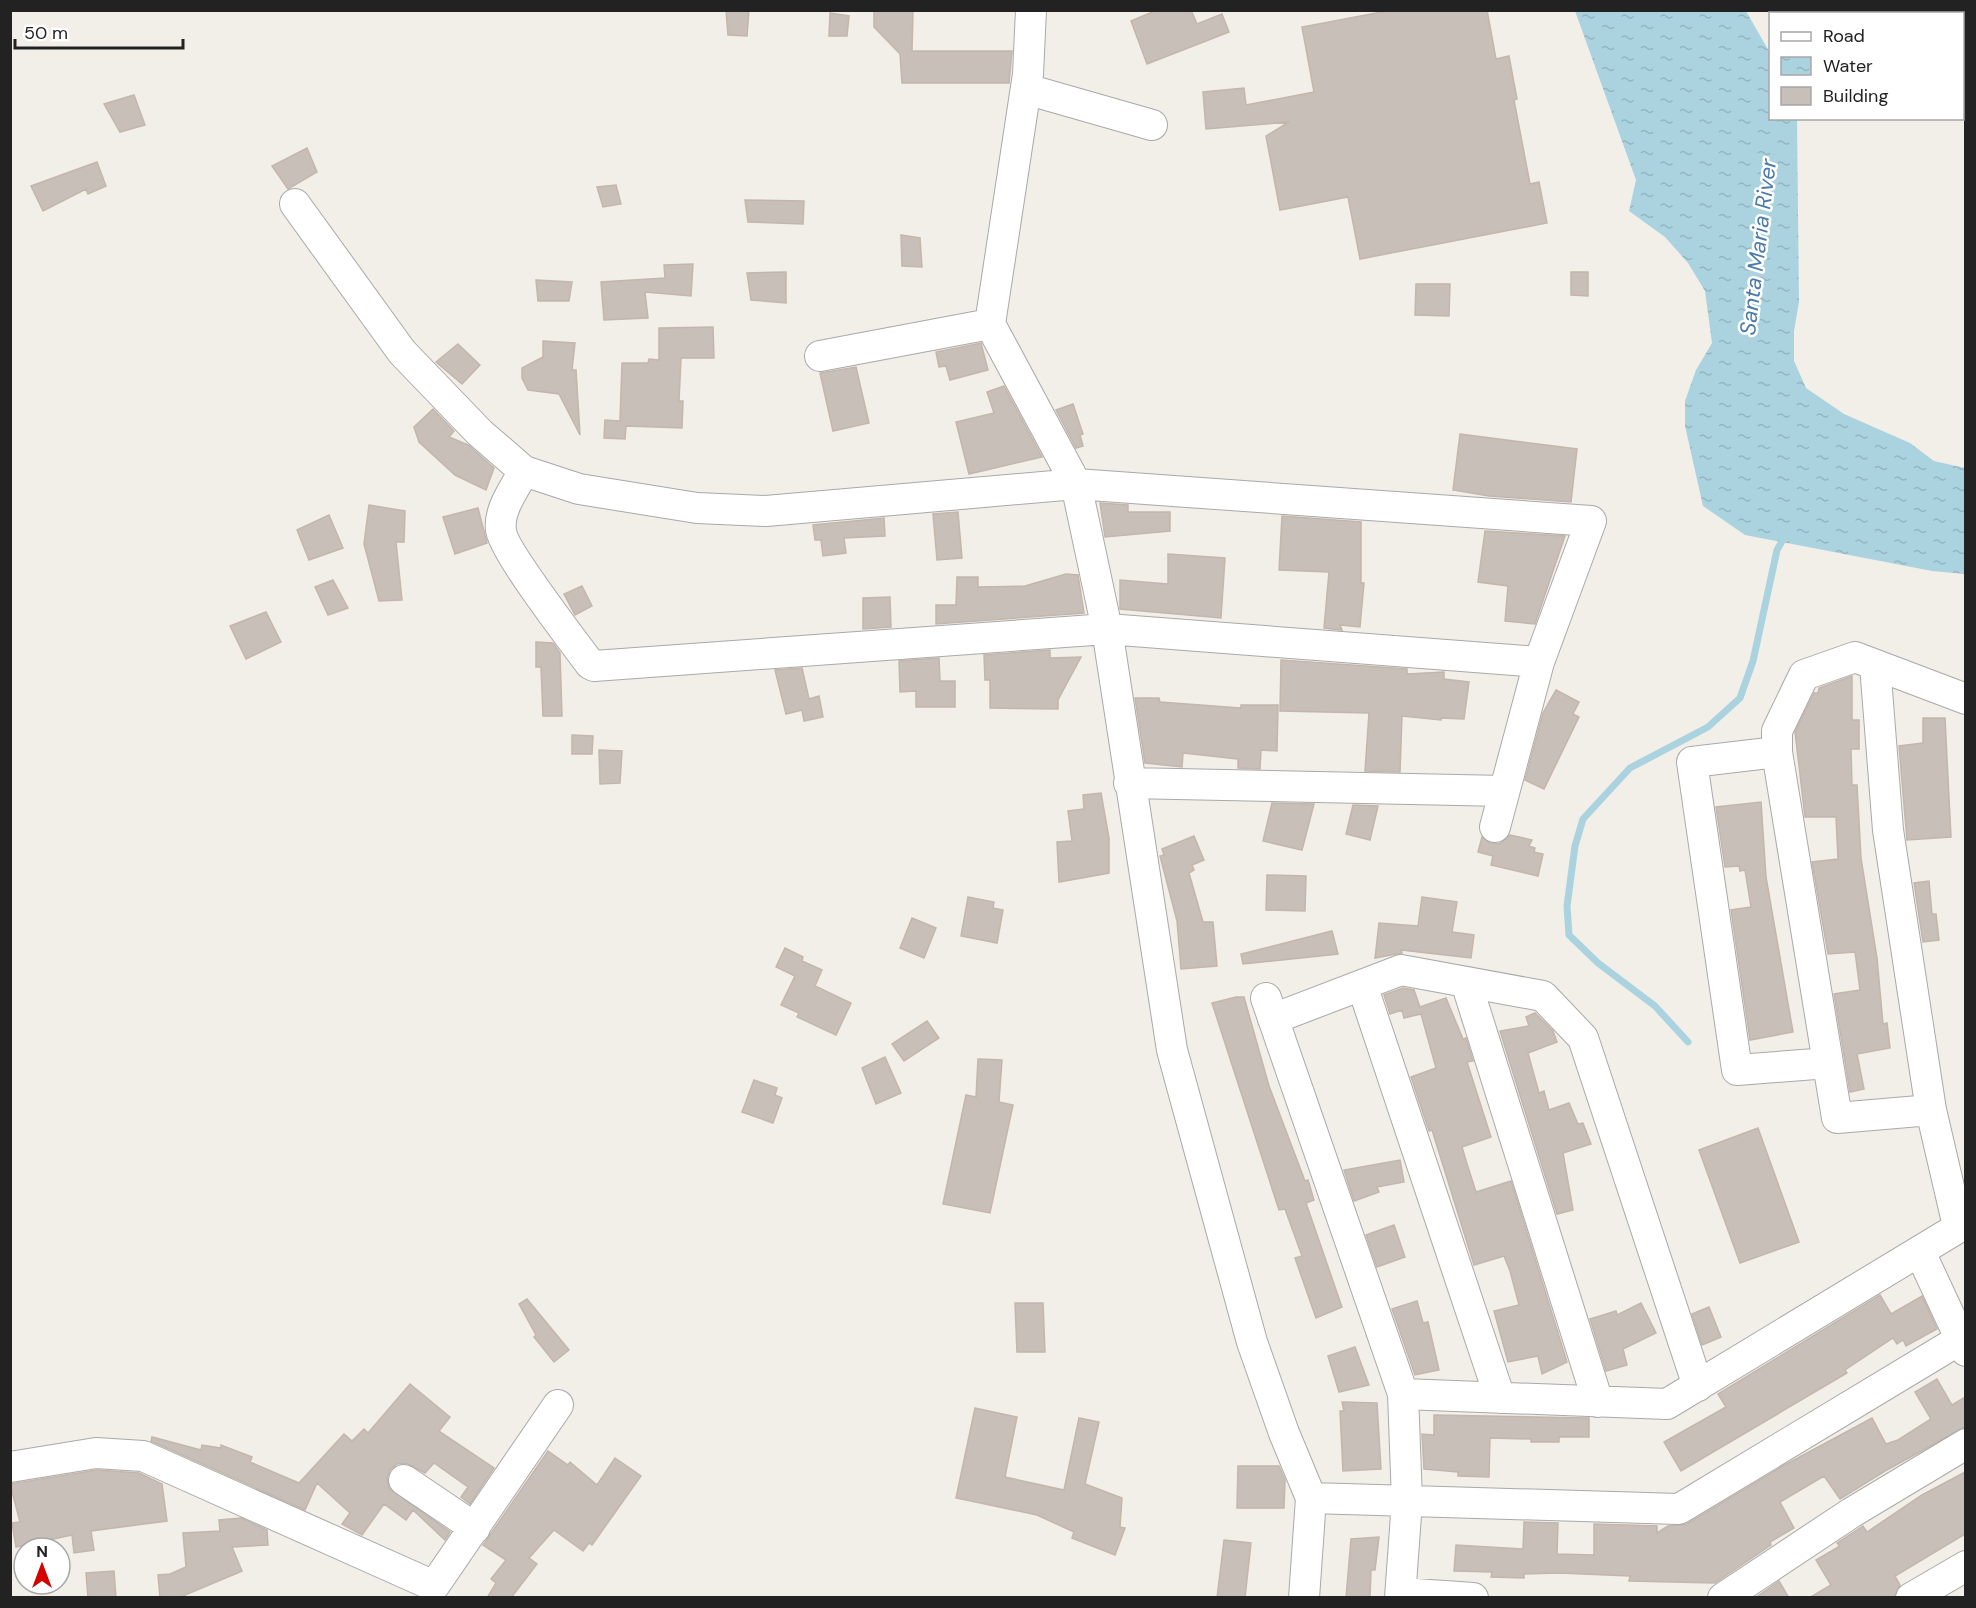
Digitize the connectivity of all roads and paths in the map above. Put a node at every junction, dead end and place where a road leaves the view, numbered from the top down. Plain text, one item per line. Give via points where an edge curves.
1 (1031, 10) edge
2 (1026, 89) junction
3 (1152, 125) dead end
4 (295, 204) dead end
5 (990, 324) junction
6 (820, 356) dead end
7 (524, 471) junction
8 (1076, 484) junction
9 (1107, 629) junction
10 (1539, 662) junction
11 (1875, 665) junction
12 (1965, 699) edge
13 (1777, 752) junction
14 (1130, 783) junction
15 (1504, 791) junction
16 (1495, 827) dead end
17 (1466, 982) junction
18 (1362, 985) junction
19 (1828, 1063) junction
20 (1931, 1110) junction
21 (1962, 1225) edge
22 (1920, 1251) junction
23 (1964, 1342) edge
24 (1698, 1386) junction
25 (1402, 1395) junction
26 (1500, 1398) junction
27 (1598, 1402) junction
28 (558, 1405) dead end
29 (1965, 1444) edge
30 (10, 1467) edge
31 (404, 1480) dead end
32 (1311, 1498) junction
33 (1407, 1501) junction
34 (475, 1528) junction
35 (1963, 1577) edge
36 (1401, 1595) edge
37 (1304, 1598) edge
38 (1473, 1598) edge
39 (1723, 1598) edge
40 (1911, 1598) edge

1 - 2 street
2 - 3 street
2 - 5 street
4 - 7 street via 402,352
5 - 6 street
5 - 8 street
7 - 8 street via 579,489 697,508 766,511
7 - 9 street via 501,519 500,532 594,666
8 - 9 street
8 - 10 street via 1591,521
9 - 10 street
9 - 14 street
10 - 15 street
11 - 12 street
11 - 13 street via 1855,657 1804,675 1777,731
11 - 20 street via 1888,830
13 - 19 street
13 - 19 street via 1692,762 1737,1070
14 - 15 street
14 - 32 street via 1172,1050 1252,1342
15 - 16 street
17 - 18 street via 1401,970
17 - 24 street via 1543,996 1583,1038
17 - 27 street
18 - 25 street via 1269,1009
18 - 26 street
19 - 20 street via 1837,1118
20 - 21 street
21 - 22 street
22 - 23 street
22 - 24 street
23 - 33 street via 1679,1509
24 - 27 street via 1667,1404
25 - 26 street
25 - 33 street
26 - 27 street
28 - 34 street
29 - 39 street
30 - 34 street via 96,1453 143,1456 434,1586
31 - 34 street
32 - 33 street
32 - 37 street
33 - 36 street
35 - 40 street
36 - 38 street

